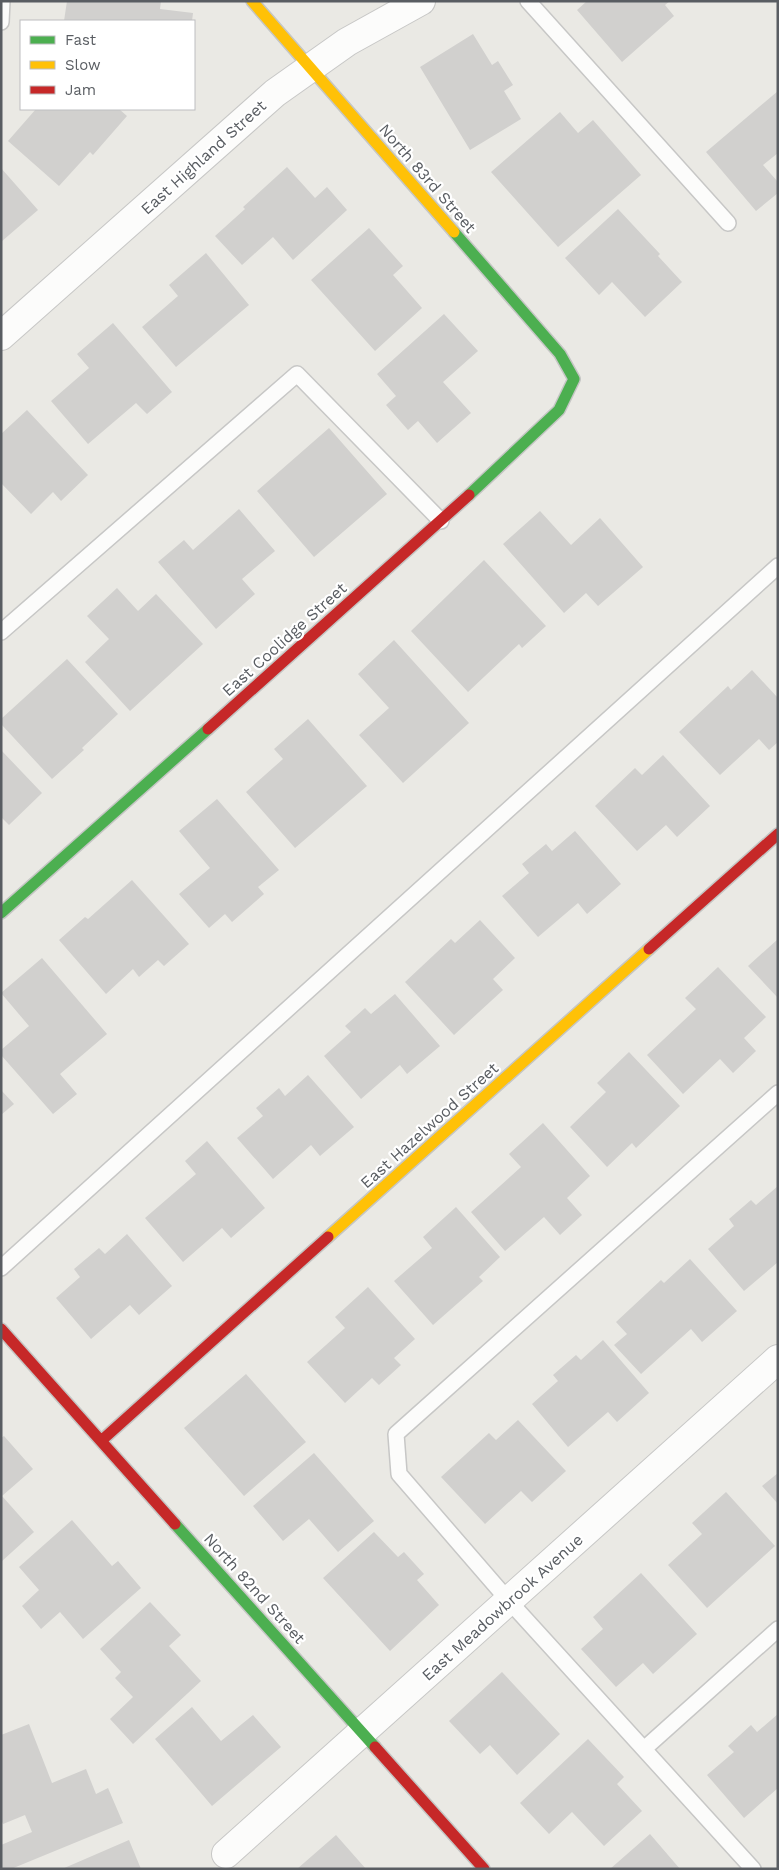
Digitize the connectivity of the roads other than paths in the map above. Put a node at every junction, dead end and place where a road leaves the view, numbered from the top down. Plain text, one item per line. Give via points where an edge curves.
1 (2, 1) edge
2 (252, 1) edge
3 (421, 1) edge
4 (528, 1) edge
5 (1, 22) edge
6 (310, 68) junction
7 (728, 223) dead end
8 (1, 336) edge
9 (574, 379) joint
10 (440, 521) junction
11 (778, 566) edge
12 (1, 632) edge
13 (778, 834) edge
14 (1, 914) edge
15 (778, 1093) edge
16 (1, 1268) edge
17 (1, 1329) edge
18 (778, 1359) edge
19 (101, 1441) junction
20 (509, 1601) junction
21 (778, 1629) edge
22 (362, 1732) junction
23 (644, 1749) junction
24 (226, 1854) dead end
25 (484, 1869) edge
26 (753, 1869) edge

1 - 5 lane
2 - 6 street, North 83rd Street
3 - 6 street, East Highland Street via 347,42
4 - 7 lane
6 - 8 street, East Highland Street via 275,93
6 - 9 street, North 83rd Street via 560,354
9 - 10 street, East Coolidge Street via 559,410
10 - 12 lane via 297,374
10 - 14 street, East Coolidge Street
11 - 16 lane
13 - 19 street, East Hazelwood Street
15 - 20 lane via 396,1434 399,1474
17 - 19 street, North 82nd Street
18 - 20 street, East Meadowbrook Avenue
19 - 22 street, North 82nd Street
20 - 22 street, East Meadowbrook Avenue
20 - 23 lane
21 - 23 lane
22 - 24 street, East Meadowbrook Avenue
22 - 25 street, North 82nd Street
23 - 26 lane

